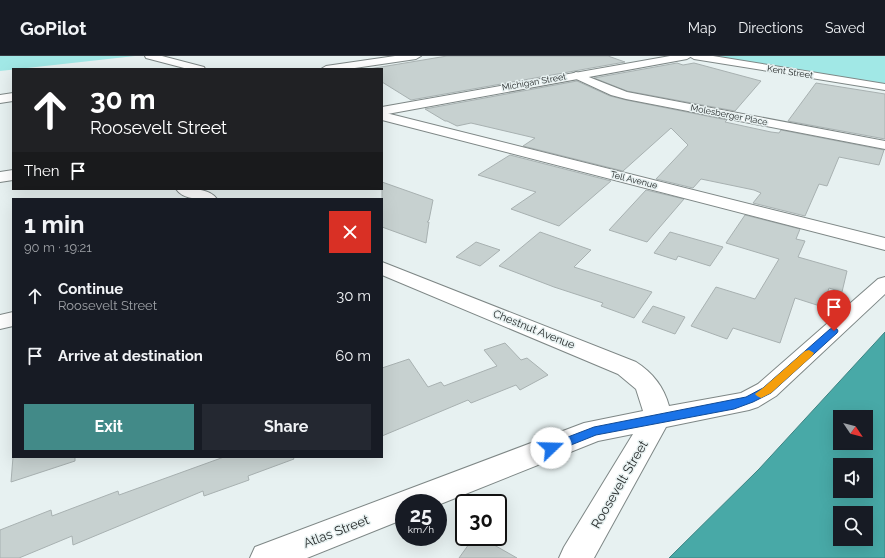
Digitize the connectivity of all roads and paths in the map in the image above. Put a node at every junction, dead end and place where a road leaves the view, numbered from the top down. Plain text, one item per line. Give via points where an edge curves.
1 (150, 56) edge
2 (416, 56) edge
3 (687, 56) edge
4 (694, 56) edge
5 (196, 68) edge
6 (333, 68) edge
7 (576, 75) junction
8 (885, 87) edge
9 (12, 97) edge
10 (0, 99) edge
11 (383, 111) edge
12 (383, 116) edge
13 (885, 145) edge
14 (12, 175) edge
15 (0, 177) edge
16 (186, 190) edge
17 (206, 198) edge
18 (885, 244) edge
19 (383, 268) edge
20 (885, 283) edge
21 (12, 319) edge
22 (0, 322) edge
23 (657, 418) junction
24 (432, 494) edge
25 (395, 508) edge
26 (267, 558) edge
27 (576, 558) edge

1 - 5 street
2 - 6 street
3 - 7 street, Michigan Street
4 - 8 street, Kent Street
7 - 11 street, Michigan Street
7 - 13 street, Molesberger Place via 626,95
9 - 10 street
12 - 18 street, Tell Avenue
14 - 15 street
16 - 17 street
19 - 23 street, Chestnut Avenue via 627,368 642,379 654,396
20 - 23 street via 767,390 750,400
21 - 22 street
23 - 24 street via 594,431
23 - 27 street, Roosevelt Street
25 - 26 street, Atlas Street

